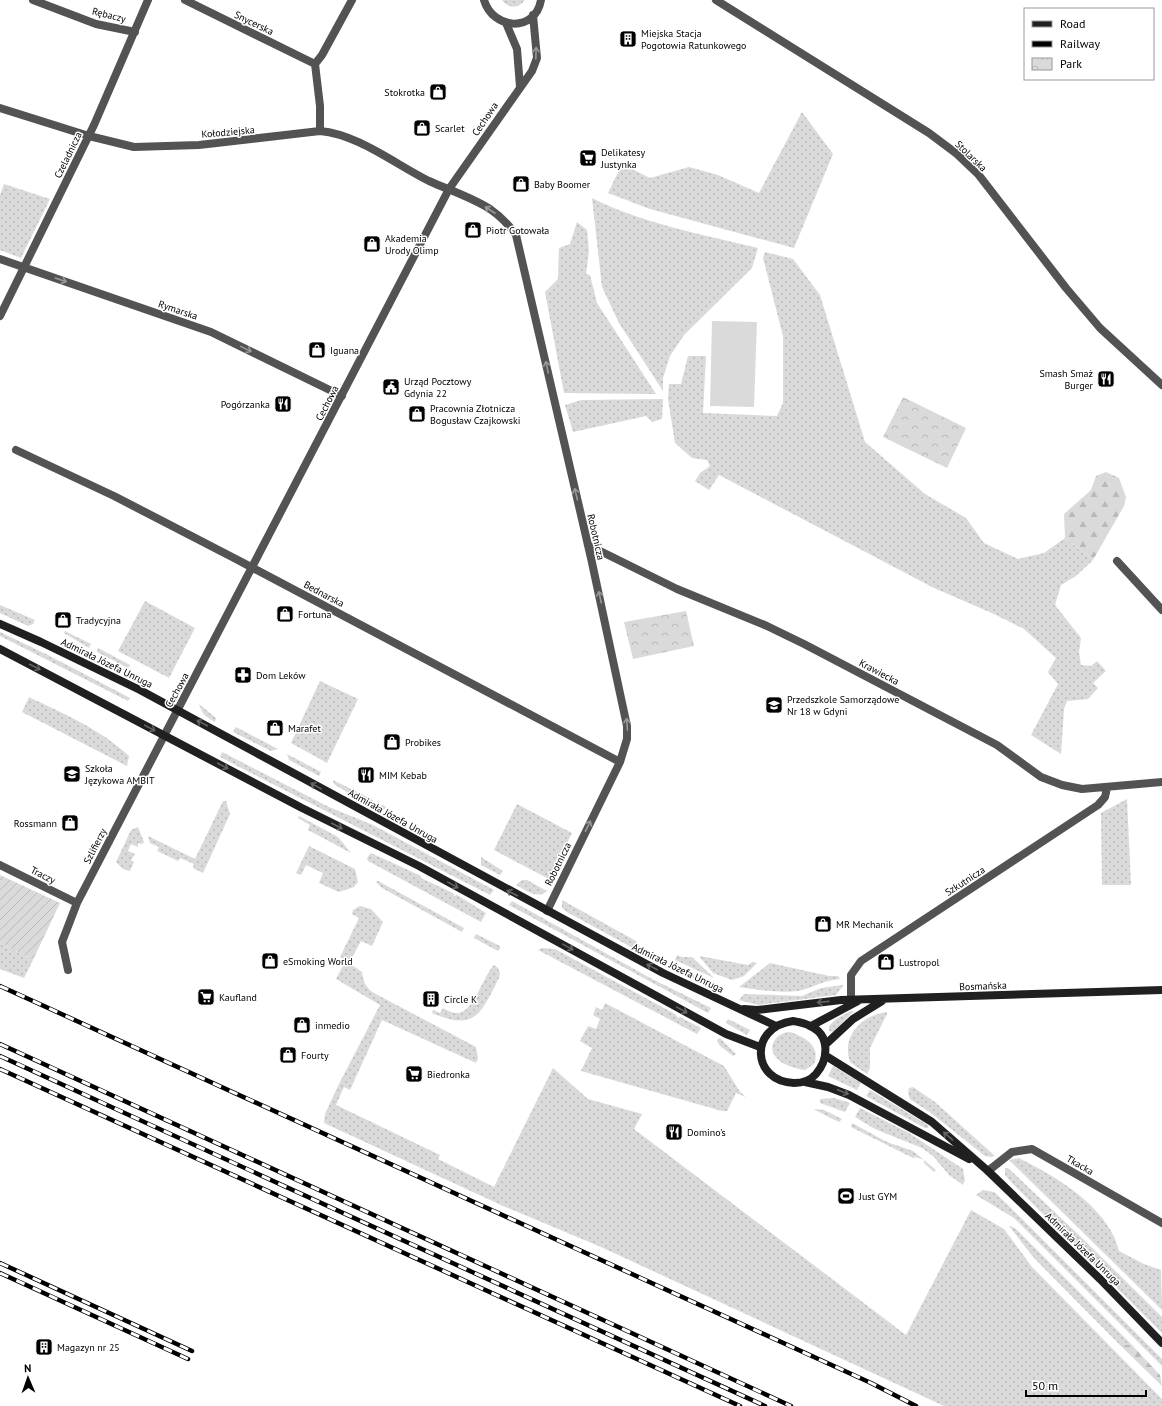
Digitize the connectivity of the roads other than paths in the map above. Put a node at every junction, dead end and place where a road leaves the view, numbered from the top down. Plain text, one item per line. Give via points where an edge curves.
1 (33, 0) edge
2 (148, 0) edge
3 (185, 0) edge
4 (352, 0) edge
5 (484, 0) edge
6 (716, 0) edge
7 (541, 2) edge
8 (533, 15) junction
9 (506, 23) junction
10 (135, 32) junction
11 (315, 64) junction
12 (520, 86) junction
13 (0, 108) edge
14 (320, 131) junction
15 (89, 136) junction
16 (449, 189) junction
17 (0, 259) edge
18 (24, 267) junction
19 (0, 316) edge
20 (1162, 385) edge
21 (342, 396) junction
22 (16, 450) dead end
23 (588, 545) junction
24 (1116, 561) dead end
25 (252, 568) junction
26 (1162, 610) edge
27 (0, 624) edge
28 (0, 649) edge
29 (177, 710) junction
30 (164, 735) junction
31 (620, 762) junction
32 (1162, 782) edge
33 (1107, 788) junction
34 (0, 865) edge
35 (77, 903) junction
36 (547, 911) junction
37 (68, 970) dead end
38 (1162, 990) edge
39 (885, 999) junction
40 (851, 1000) junction
41 (862, 1000) junction
42 (738, 1008) junction
43 (776, 1026) junction
44 (811, 1026) junction
45 (826, 1044) junction
46 (760, 1047) junction
47 (826, 1056) junction
48 (805, 1082) junction
49 (988, 1171) junction
50 (1162, 1223) edge
51 (1162, 1343) edge

1 - 10 street, Rębaczy via 96,24
2 - 10 street, Czeladnicza
3 - 11 street, Snycerska
4 - 11 street
5 - 9 street via 491,15
6 - 20 street, Stolarska via 929,133 957,154 978,174 1100,328
7 - 8 street
8 - 9 street via 516,24
12 -> 8 street, Cechowa via 532,71 537,58
9 - 12 street via 517,50
10 - 15 street, Czeladnicza
11 - 14 street
12 - 16 street, Cechowa
13 - 15 street, Kołodziejska
14 - 15 street, Kołodziejska via 160,147 134,147
14 - 16 street, Kołodziejska via 348,137
15 - 18 street, Czeladnicza
16 - 21 street, Cechowa
23 -> 16 street, Robotnicza via 516,235 491,209
17 - 18 street, Rymarska
18 - 19 street, Czeladnicza
18 -> 21 street, Rymarska via 211,332
21 - 25 street, Cechowa
22 - 25 street, Bednarska via 114,496
31 -> 23 street, Robotnicza via 627,739 627,726
23 - 33 street, Krawiecka via 702,600 780,632 997,745 1041,777 1082,789
24 - 26 street
25 - 29 street, Cechowa
25 - 31 street, Bednarska
27 - 29 street, Admirała Józefa Unruga
28 -> 30 street
29 - 30 street, Cechowa
36 -> 29 street, Admirała Józefa Unruga
30 - 35 street, Szlifierzy
30 -> 46 street via 419,866 726,1034
36 -> 31 street, Robotnicza
32 - 33 street, Krawiecka
33 - 40 street, Szkutnicza via 1105,797 1098,805 861,961 851,975
34 - 35 street, Traczy
35 - 37 street, Szlifierzy via 62,942
42 -> 36 street, Admirała Józefa Unruga via 663,973
38 - 39 street, Bosmańska
39 - 41 street, Bosmańska
39 - 45 street via 857,1016
40 - 41 street
40 -> 42 street via 757,1010
41 - 44 street, Bosmańska
42 - 43 street, Admirała Józefa Unruga
43 - 44 street via 793,1021
43 - 46 street via 765,1036
44 - 45 street via 820,1033
45 - 47 street
46 - 48 street via 763,1063 773,1076 788,1083
47 - 48 street via 814,1077
49 -> 47 street, Admirała Józefa Unruga via 932,1122
48 -> 49 street, Admirała Józefa Unruga via 828,1086 849,1095 903,1122
49 - 50 street, Tkacka via 1012,1152 1032,1149
49 - 51 street, Admirała Józefa Unruga

